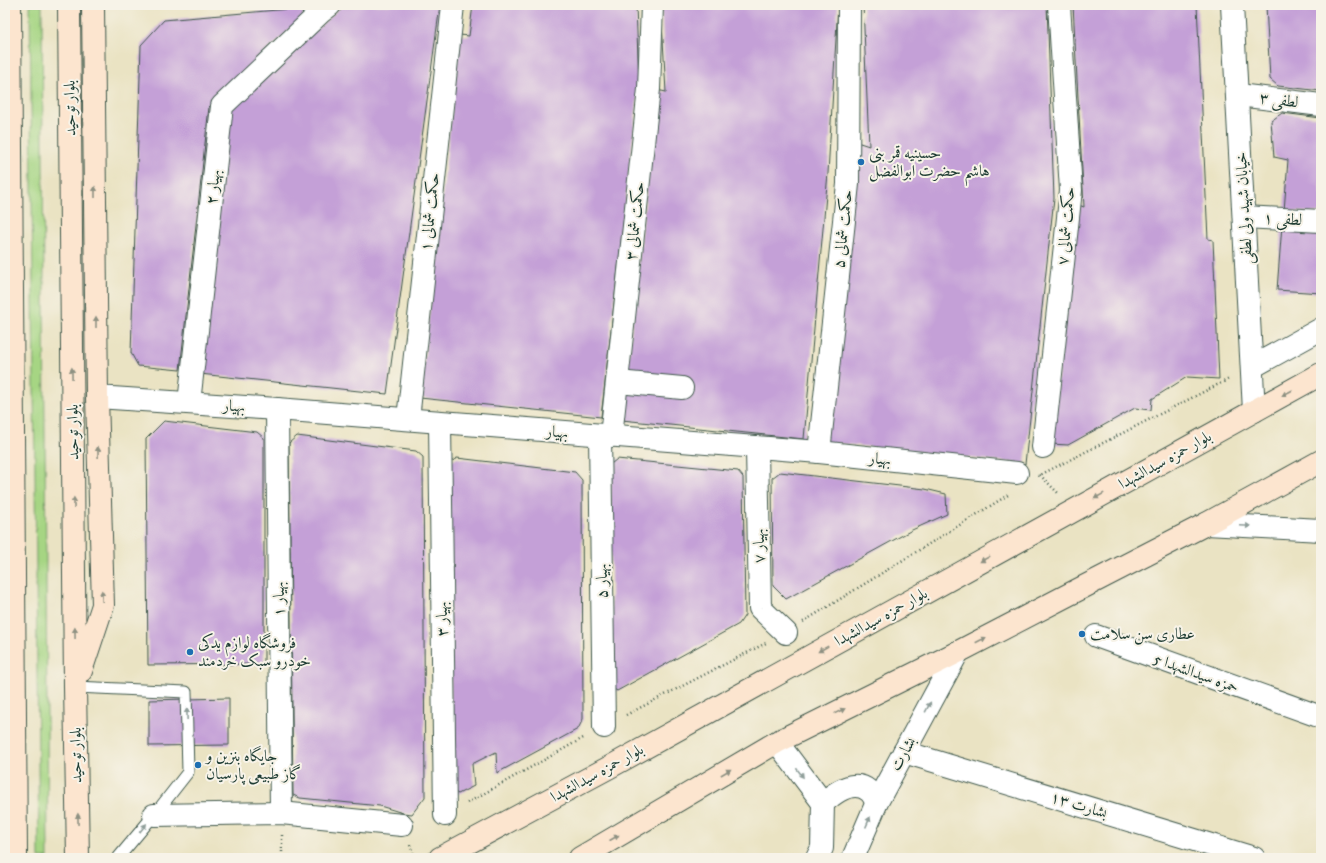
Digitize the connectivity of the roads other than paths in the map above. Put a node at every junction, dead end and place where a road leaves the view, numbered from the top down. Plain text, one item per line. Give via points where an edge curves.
1 (10, 5) edge
2 (69, 5) edge
3 (93, 5) edge
4 (453, 5) edge
5 (652, 5) edge
6 (849, 5) edge
7 (1059, 5) edge
8 (1232, 5) edge
9 (325, 9) edge
10 (1238, 95) junction
11 (1321, 105) edge
12 (1244, 217) junction
13 (1321, 221) edge
14 (1321, 329) edge
15 (1252, 367) junction
16 (1321, 374) edge
17 (618, 382) junction
18 (682, 388) dead end
19 (96, 396) junction
20 (189, 403) junction
21 (277, 409) junction
22 (1254, 411) junction
23 (408, 419) junction
24 (440, 422) junction
25 (605, 436) junction
26 (1043, 447) dead end
27 (757, 448) junction
28 (819, 452) junction
29 (1321, 461) edge
30 (1021, 481) road end
31 (1206, 524) junction
32 (1321, 530) edge
33 (786, 633) road end
34 (1096, 636) dead end
35 (958, 652) junction
36 (75, 687) junction
37 (1321, 717) edge
38 (604, 727) road end
39 (777, 742) junction
40 (904, 752) junction
41 (877, 802) junction
42 (823, 803) junction
43 (282, 813) junction
44 (154, 815) junction
45 (445, 815) road end
46 (402, 825) dead end
47 (16, 858) edge
48 (78, 858) edge
49 (118, 858) edge
50 (440, 858) edge
51 (580, 858) edge
52 (817, 858) edge
53 (853, 858) edge
54 (1254, 858) edge

1 - 47 main road
36 -> 2 main road, بلوار توحید
19 -> 3 main road
4 - 23 street, حکمت شمالی ۱
5 - 17 street, حکمت شمالی ۳ via 649,89
6 - 28 street, حکمت شمالی ۵ via 848,184
7 - 26 street, حکمت شمالی ۷ via 1072,190
8 - 10 street, خیابان شهید ولی لطفی
9 - 20 street, بهیار ۲ via 222,106
10 - 11 street, لطفی ۳
10 - 12 street, خیابان شهید ولی لطفی
12 - 13 street, لطفی ۱
12 - 15 street, خیابان شهید ولی لطفی
14 - 15 street
15 - 22 street, خیابان شهید ولی لطفی
16 -> 22 main road, بلوار حمزه سیدالشهدا
17 - 18 street
17 - 25 street, حکمت شمالی ۳
19 - 20 street, بهیار
36 -> 19 main road via 103,605
20 - 21 street, بهیار
21 - 23 street, بهیار
21 - 43 street, بهیار ۱
22 -> 50 main road, بلوار حمزه سیدالشهدا via 601,772
23 - 24 street, بهیار
24 - 25 street, بهیار
24 - 45 street, بهیار ۳
25 - 27 street, بهیار
25 - 38 street, بهیار ۵
27 - 28 street, بهیار
27 - 33 street, بهیار ۷ via 760,608
28 - 30 street, بهیار
29 - 31 main road
31 -> 32 street
35 -> 31 main road
34 - 37 street, حمزه سیدالشهدا 5
39 -> 35 main road
40 -> 35 street, بشارت
44 -> 36 lane via 188,772 186,692
48 -> 36 main road, بلوار توحید
39 -> 42 street
51 -> 39 main road
40 - 41 street, بشارت
40 - 54 street, بشارت ۱۳
41 - 42 street via 869,791 859,786 848,787
53 -> 41 street, بشارت
42 - 52 street via 822,848
43 - 44 street
43 - 46 street
49 -> 44 lane

